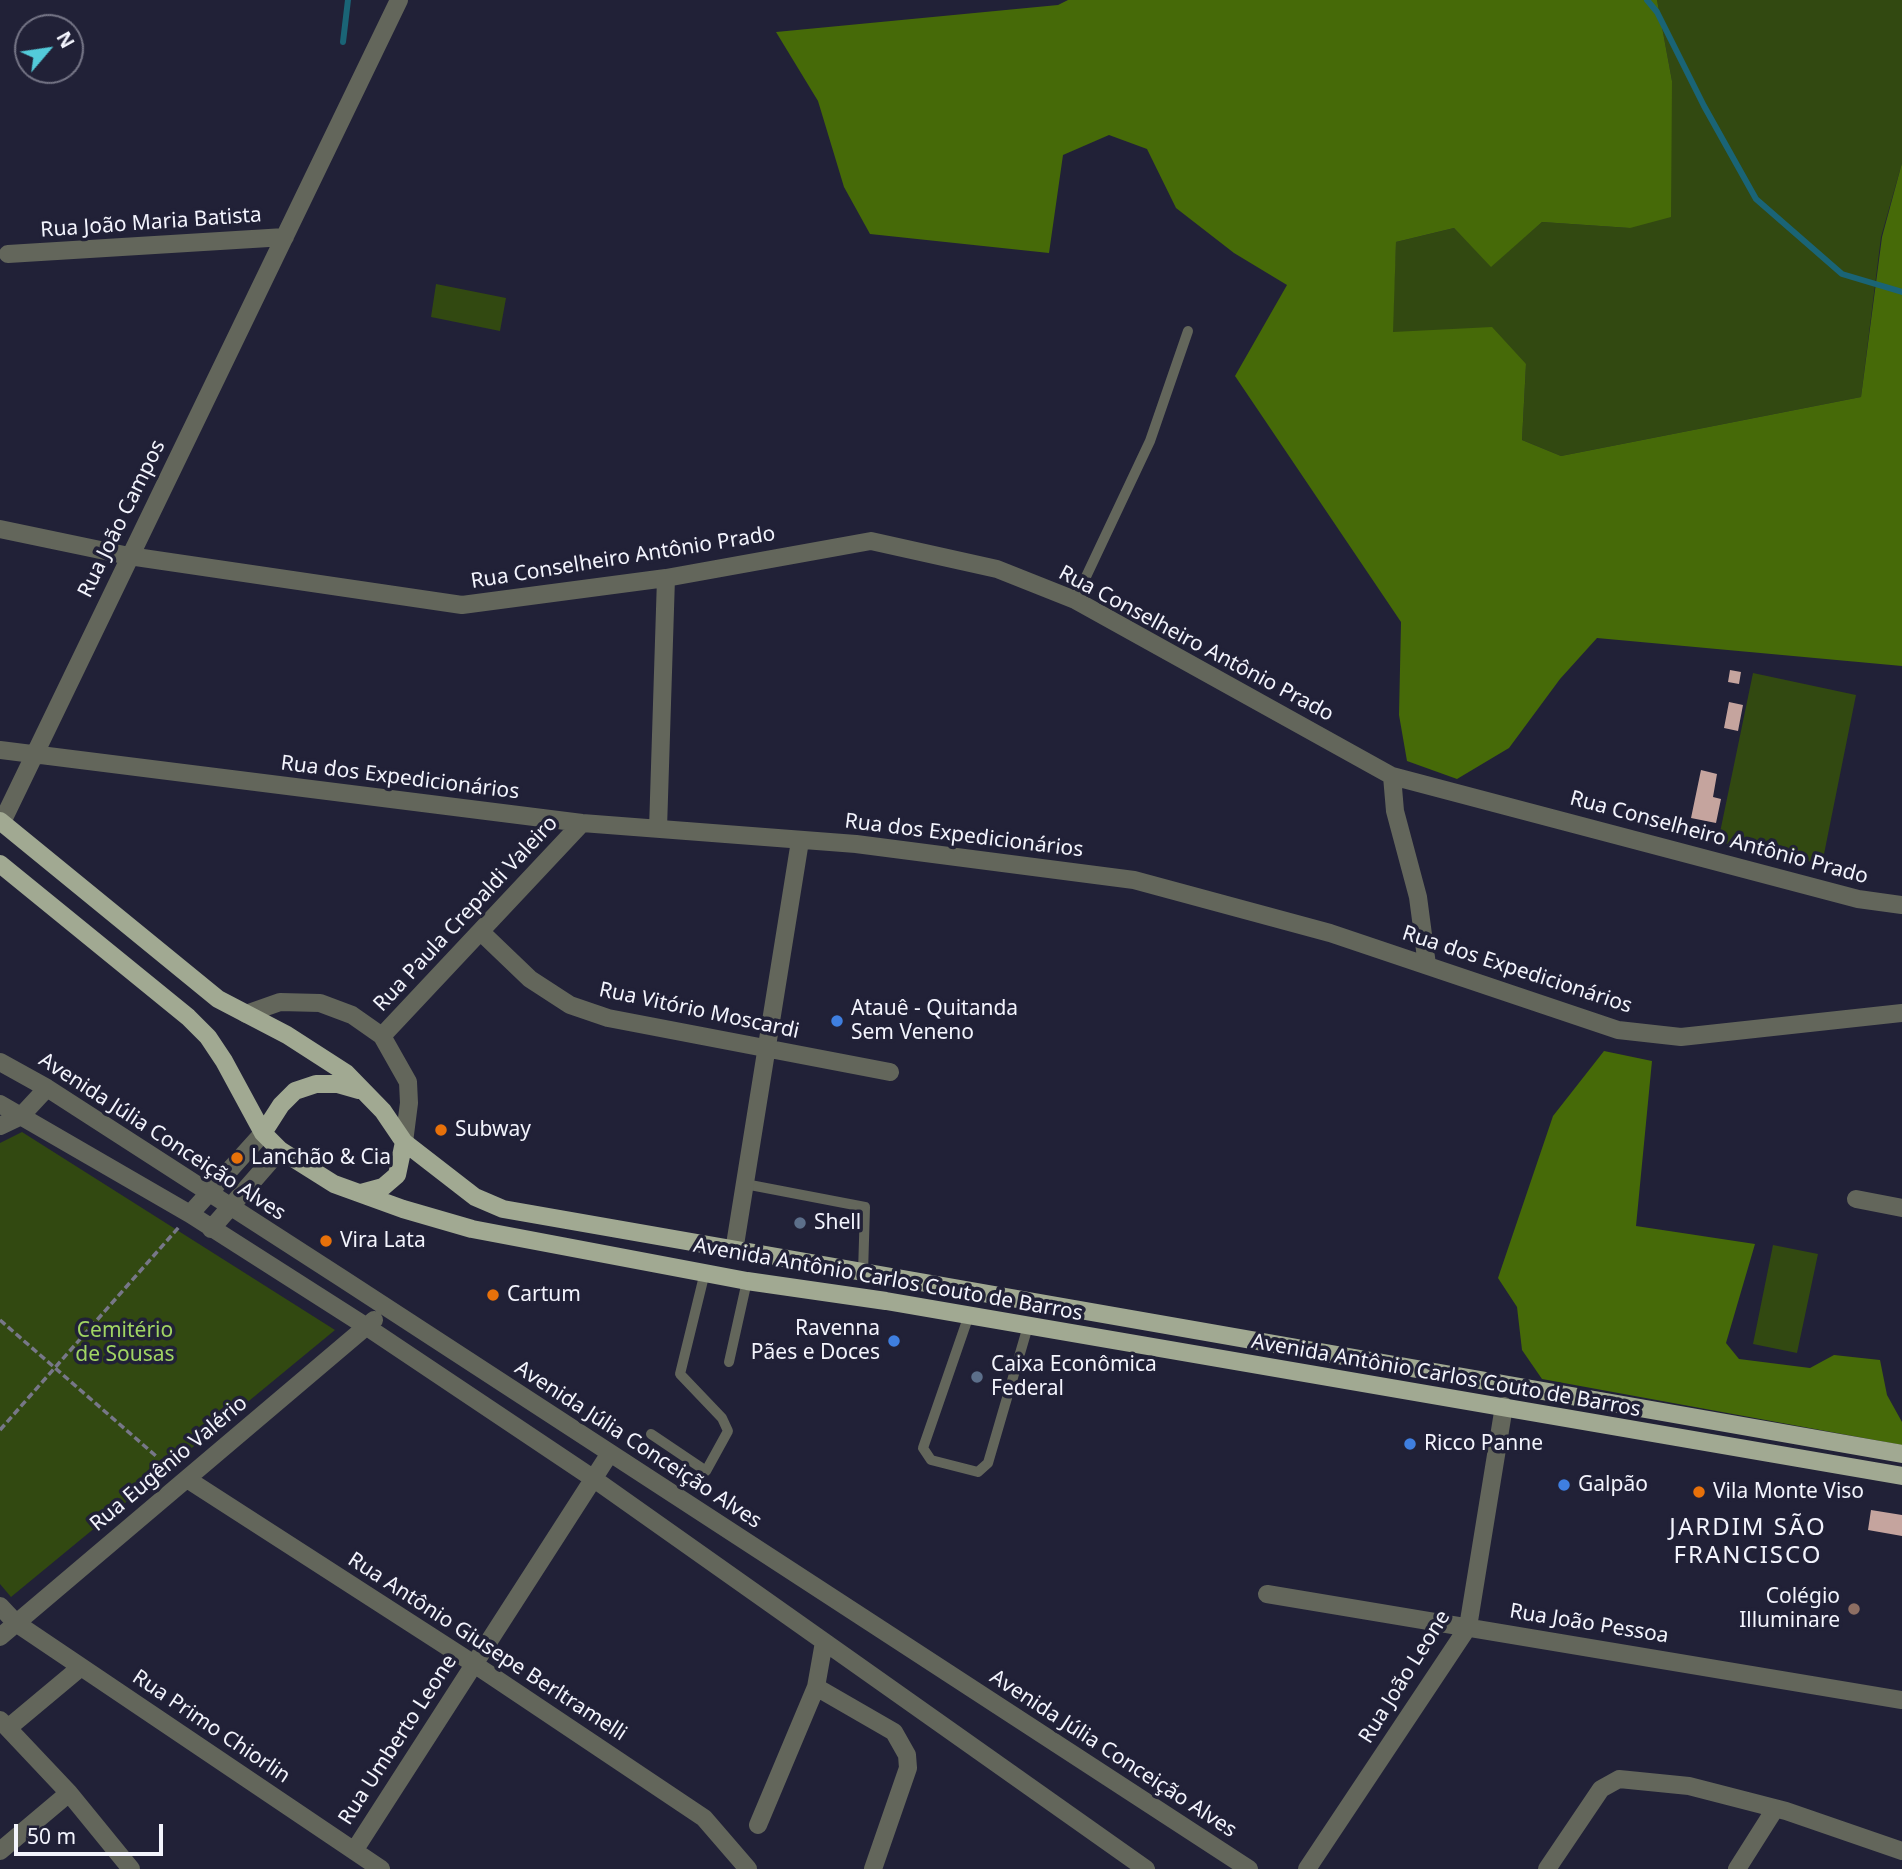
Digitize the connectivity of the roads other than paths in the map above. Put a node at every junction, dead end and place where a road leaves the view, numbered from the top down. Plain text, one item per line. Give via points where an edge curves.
1 (400, 0) edge
2 (285, 237) junction
3 (3, 255) edge
4 (1188, 331) dead end
5 (0, 529) edge
6 (129, 556) junction
7 (666, 578) junction
8 (1075, 600) junction
9 (0, 750) edge
10 (33, 755) junction
11 (1392, 776) junction
12 (1, 821) edge
13 (582, 823) junction
14 (658, 829) junction
15 (800, 841) junction
16 (0, 863) edge
17 (1902, 905) edge
18 (482, 933) junction
19 (1427, 965) junction
20 (1902, 1013) edge
21 (246, 1014) junction
22 (383, 1036) junction
23 (765, 1050) junction
24 (0, 1062) edge
25 (890, 1072) dead end
26 (47, 1088) junction
27 (366, 1092) junction
28 (0, 1104) edge
29 (21, 1116) junction
30 (0, 1126) edge
31 (263, 1133) junction
32 (404, 1142) junction
33 (280, 1150) junction
34 (745, 1184) junction
35 (208, 1193) junction
36 (361, 1193) junction
37 (1856, 1199) dead end
38 (229, 1208) junction
39 (1902, 1208) edge
40 (190, 1214) junction
41 (211, 1229) junction
42 (734, 1251) junction
43 (705, 1272) junction
44 (863, 1274) junction
45 (747, 1281) junction
46 (387, 1308) junction
47 (969, 1315) junction
48 (1028, 1326) junction
49 (367, 1327) junction
50 (729, 1362) dead end
51 (1504, 1406) junction
52 (651, 1434) dead end
53 (610, 1453) junction
54 (1902, 1454) edge
55 (1902, 1476) edge
56 (187, 1479) junction
57 (594, 1479) junction
58 (1268, 1594) dead end
59 (0, 1606) edge
60 (16, 1623) junction
61 (1468, 1627) junction
62 (0, 1637) edge
63 (824, 1642) junction
64 (474, 1664) junction
65 (81, 1667) junction
66 (816, 1687) junction
67 (1902, 1700) edge
68 (4, 1724) edge
69 (69, 1793) junction
70 (1775, 1809) junction
71 (758, 1825) dead end
72 (0, 1851) edge
73 (354, 1851) junction
74 (1902, 1851) edge
75 (131, 1869) edge
76 (381, 1869) edge
77 (748, 1869) edge
78 (873, 1869) edge
79 (1146, 1869) edge
80 (1249, 1869) edge
81 (1307, 1869) edge
82 (1547, 1869) edge
83 (1737, 1869) edge

1 - 2 street, Rua João Maria Batista
2 - 3 street, Rua João Maria Batista
2 - 6 street, Rua João Campos
4 - 8 lane via 1150,441
5 - 6 street, Rua Conselheiro Antônio Prado
6 - 7 street, Rua Conselheiro Antônio Prado via 462,605
6 - 10 street, Rua João Campos
7 - 8 street, Rua Conselheiro Antônio Prado via 871,541 997,569
7 - 14 street
8 - 11 street, Rua Conselheiro Antônio Prado
9 - 10 street, Rua dos Expedicionários
10 - 12 street, Rua João Campos
10 - 13 street, Rua dos Expedicionários
11 - 17 street, Rua Conselheiro Antônio Prado via 1858,899
11 - 19 street via 1395,811 1418,897
12 - 21 main road, Avenida Antônio Carlos Couto de Barros via 190,977
13 - 14 street, Rua dos Expedicionários
13 - 18 street, Rua Paula Crepaldi Valeiro
14 - 15 street, Rua dos Expedicionários
15 - 19 street, Rua dos Expedicionários via 856,844 1134,880 1330,933
15 - 23 street
16 - 31 main road, Avenida Antônio Carlos Couto de Barros via 195,1023 224,1061
18 - 22 street, Rua Paula Crepaldi Valeiro
18 - 23 street, Rua Vitório Moscardi via 530,979 570,1005 608,1018
19 - 20 street, Rua dos Expedicionários via 1618,1031 1681,1037
21 - 22 street via 280,1002 320,1003 352,1015
21 - 27 main road, Avenida Antônio Carlos Couto de Barros via 322,1056
22 - 32 street via 408,1082
23 - 25 street, Rua Vitório Moscardi
23 - 34 street
24 - 26 street, Avenida Júlia Conceição Alves
26 - 29 street
26 - 35 street, Avenida Júlia Conceição Alves
27 - 31 main road via 338,1084 316,1084 295,1091
27 - 32 main road, Avenida Antônio Carlos Couto de Barros
28 - 29 street
29 - 30 street
29 - 40 street
31 - 33 main road, Avenida Antônio Carlos Couto de Barros
31 - 35 street
32 - 36 main road via 397,1175 383,1186
32 - 42 main road, Avenida Antônio Carlos Couto de Barros via 475,1197 503,1209
33 - 36 main road, Avenida Antônio Carlos Couto de Barros via 334,1184
33 - 38 street
34 - 42 street
34 - 44 lane via 865,1207
35 - 38 street, Avenida Júlia Conceição Alves
35 - 40 street
36 - 43 main road, Avenida Antônio Carlos Couto de Barros via 472,1229
37 - 39 street
38 - 41 street
38 - 46 street, Avenida Júlia Conceição Alves
40 - 41 street
41 - 49 street
42 - 44 main road, Avenida Antônio Carlos Couto de Barros
43 - 45 main road, Avenida Antônio Carlos Couto de Barros
43 - 52 lane via 680,1374 728,1430 706,1471
44 - 54 main road, Avenida Antônio Carlos Couto de Barros
45 - 47 main road, Avenida Antônio Carlos Couto de Barros
45 - 50 lane
46 - 49 street, Rua Eugênio Valério
46 - 53 street, Avenida Júlia Conceição Alves
47 - 48 main road, Avenida Antônio Carlos Couto de Barros
47 - 48 lane via 923,1448 931,1460 978,1472 988,1463
48 - 51 main road, Avenida Antônio Carlos Couto de Barros
49 - 56 street, Rua Eugênio Valério
49 - 57 street
51 - 55 main road, Avenida Antônio Carlos Couto de Barros
51 - 61 street, Rua João Leone
53 - 57 street, Rua Umberto Leone
53 - 80 street, Avenida Júlia Conceição Alves
56 - 60 street, Rua Eugênio Valério
56 - 64 street, Rua Antônio Giusepe Berltramelli
57 - 63 street
57 - 64 street, Rua Umberto Leone
58 - 61 street, Rua João Pessoa
59 - 60 street, Rua Primo Chiorlin
60 - 62 street, Rua Eugênio Valério
60 - 65 street, Rua Primo Chiorlin
61 - 67 street, Rua João Pessoa
61 - 81 street, Rua João Leone
63 - 66 street
63 - 79 street
64 - 73 street, Rua Umberto Leone
64 - 77 street, Rua Antônio Giusepe Berltramelli via 704,1818
65 - 68 street
65 - 73 street, Rua Primo Chiorlin
66 - 71 street
66 - 78 street via 894,1732 908,1755 908,1768
68 - 69 street
69 - 72 street
69 - 75 street
70 - 74 street
70 - 82 street via 1689,1786 1619,1779 1601,1789
70 - 83 street
73 - 76 street, Rua Primo Chiorlin

